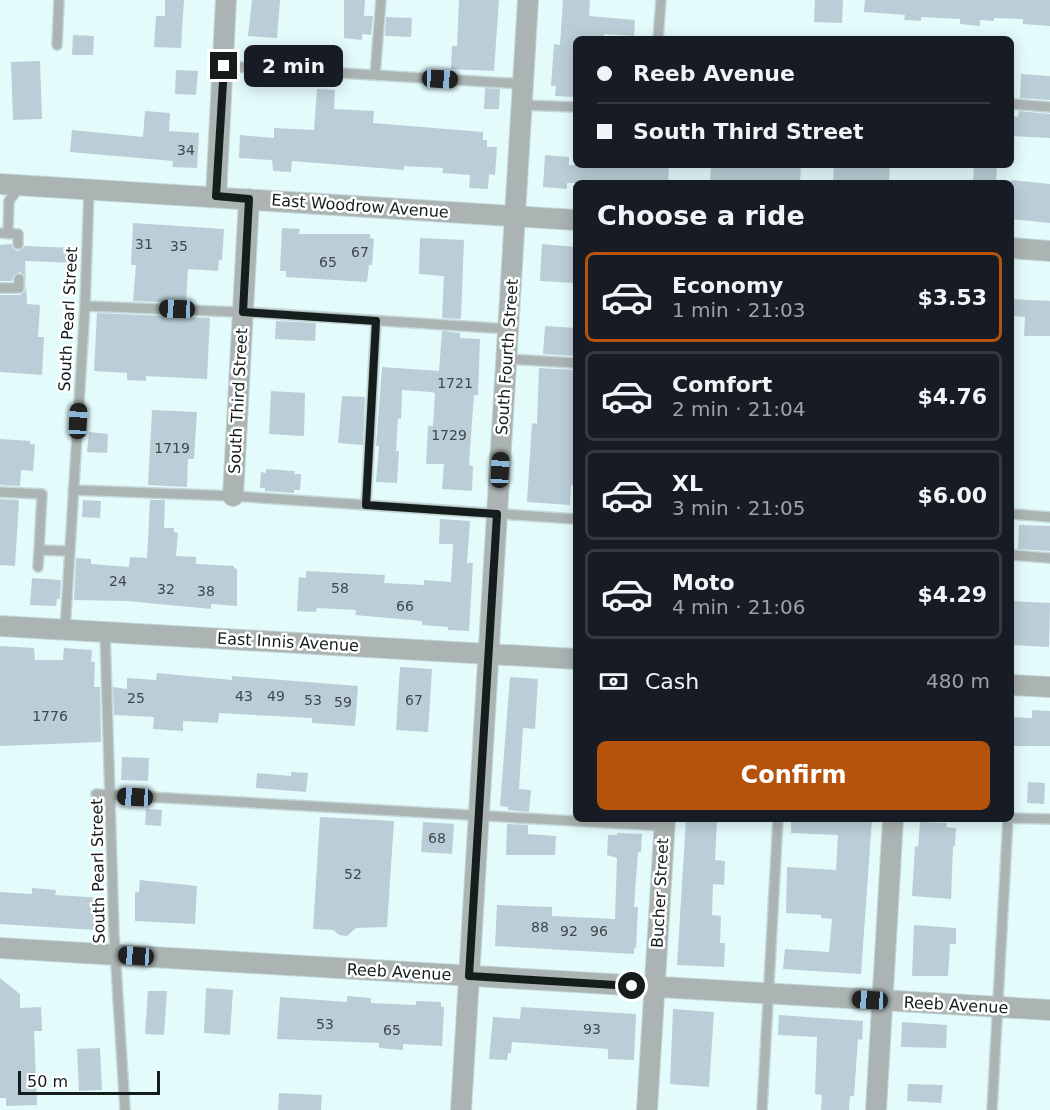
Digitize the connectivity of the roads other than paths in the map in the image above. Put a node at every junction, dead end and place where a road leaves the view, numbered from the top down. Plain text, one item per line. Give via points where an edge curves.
1 (59, 0) edge
2 (225, 0) edge
3 (381, 0) edge
4 (528, 0) edge
5 (661, 0) edge
6 (658, 36) edge
7 (57, 45) dead end
8 (224, 66) junction
9 (375, 75) junction
10 (524, 84) junction
11 (1014, 104) edge
12 (522, 105) junction
13 (573, 107) edge
14 (1050, 107) edge
15 (0, 184) edge
16 (21, 185) junction
17 (89, 190) junction
18 (216, 196) junction
19 (249, 199) junction
20 (516, 216) junction
21 (573, 220) edge
22 (4, 233) edge
23 (18, 244) dead end
24 (1014, 248) edge
25 (1050, 251) edge
26 (19, 279) dead end
27 (0, 288) edge
28 (84, 306) junction
29 (243, 312) junction
30 (376, 321) junction
31 (508, 329) junction
32 (507, 359) junction
33 (573, 363) edge
34 (73, 490) junction
35 (0, 492) edge
36 (233, 496) junction
37 (366, 505) junction
38 (497, 514) junction
39 (1014, 514) edge
40 (1050, 517) edge
41 (573, 519) edge
42 (39, 550) junction
43 (70, 551) junction
44 (1014, 555) edge
45 (1050, 558) edge
46 (38, 567) dead end
47 (0, 626) edge
48 (65, 630) junction
49 (105, 632) junction
50 (487, 654) junction
51 (573, 659) edge
52 (1014, 685) edge
53 (1050, 687) edge
54 (96, 794) dead end
55 (112, 795) junction
56 (478, 816) junction
57 (1014, 818) edge
58 (1050, 819) edge
59 (573, 820) edge
60 (637, 822) edge
61 (778, 822) edge
62 (893, 822) edge
63 (1009, 822) edge
64 (664, 823) edge
65 (0, 948) edge
66 (115, 955) junction
67 (469, 976) junction
68 (654, 987) junction
69 (768, 994) junction
70 (882, 1000) junction
71 (998, 1007) junction
72 (1050, 1010) edge
73 (125, 1110) edge
74 (460, 1110) edge
75 (647, 1110) edge
76 (762, 1110) edge
77 (876, 1110) edge
78 (992, 1110) edge

1 - 7 lane
2 - 8 street
3 - 9 lane
4 - 10 street, South Fourth Street
5 - 6 lane
8 - 9 lane
8 - 18 street
9 - 10 lane
10 - 12 street, South Fourth Street
11 - 14 lane
12 - 13 lane
12 - 20 street, South Fourth Street
15 - 16 street, East Woodrow Avenue
16 - 17 street, East Woodrow Avenue
16 - 22 lane via 9,201
17 - 18 street, East Woodrow Avenue
17 - 28 lane, South Pearl Street
18 - 19 street, East Woodrow Avenue
19 - 20 street, East Woodrow Avenue
19 - 29 street, South Third Street
20 - 21 street, East Woodrow Avenue
20 - 31 street, South Fourth Street
22 - 23 lane via 18,234
24 - 25 street
26 - 27 lane via 19,288
28 - 29 lane
28 - 34 lane, South Pearl Street
29 - 30 lane
29 - 36 street, South Third Street
30 - 31 lane
30 - 37 lane
31 - 32 street, South Fourth Street
32 - 33 lane
32 - 38 street, South Fourth Street
34 - 36 lane
34 - 43 lane, South Pearl Street
35 - 42 lane via 42,494
36 - 37 lane
37 - 38 lane
38 - 41 lane
38 - 50 street, South Fourth Street
39 - 40 lane
42 - 43 lane
42 - 46 lane
43 - 48 lane, South Pearl Street
44 - 45 lane
47 - 48 street, East Innis Avenue
48 - 49 street, East Innis Avenue
49 - 50 street, East Innis Avenue
49 - 55 lane, South Pearl Street
50 - 51 street, East Innis Avenue
50 - 56 street, South Fourth Street
52 - 53 street
54 - 55 lane
55 - 56 lane
55 - 66 lane, South Pearl Street
56 - 59 lane
56 - 67 street, South Fourth Street
57 - 58 lane
60 - 64 lane
61 - 69 lane
62 - 70 street
63 - 71 lane
64 - 68 street, Bucher Street
65 - 66 street, Reeb Avenue
66 - 67 street, Reeb Avenue
66 - 73 lane, South Pearl Street
67 - 68 street, Reeb Avenue
67 - 74 street, South Fourth Street
68 - 69 street, Reeb Avenue
68 - 75 street, Bucher Street
69 - 70 street, Reeb Avenue
69 - 76 lane
70 - 71 street, Reeb Avenue
70 - 77 street
71 - 72 street, Reeb Avenue
71 - 78 lane

